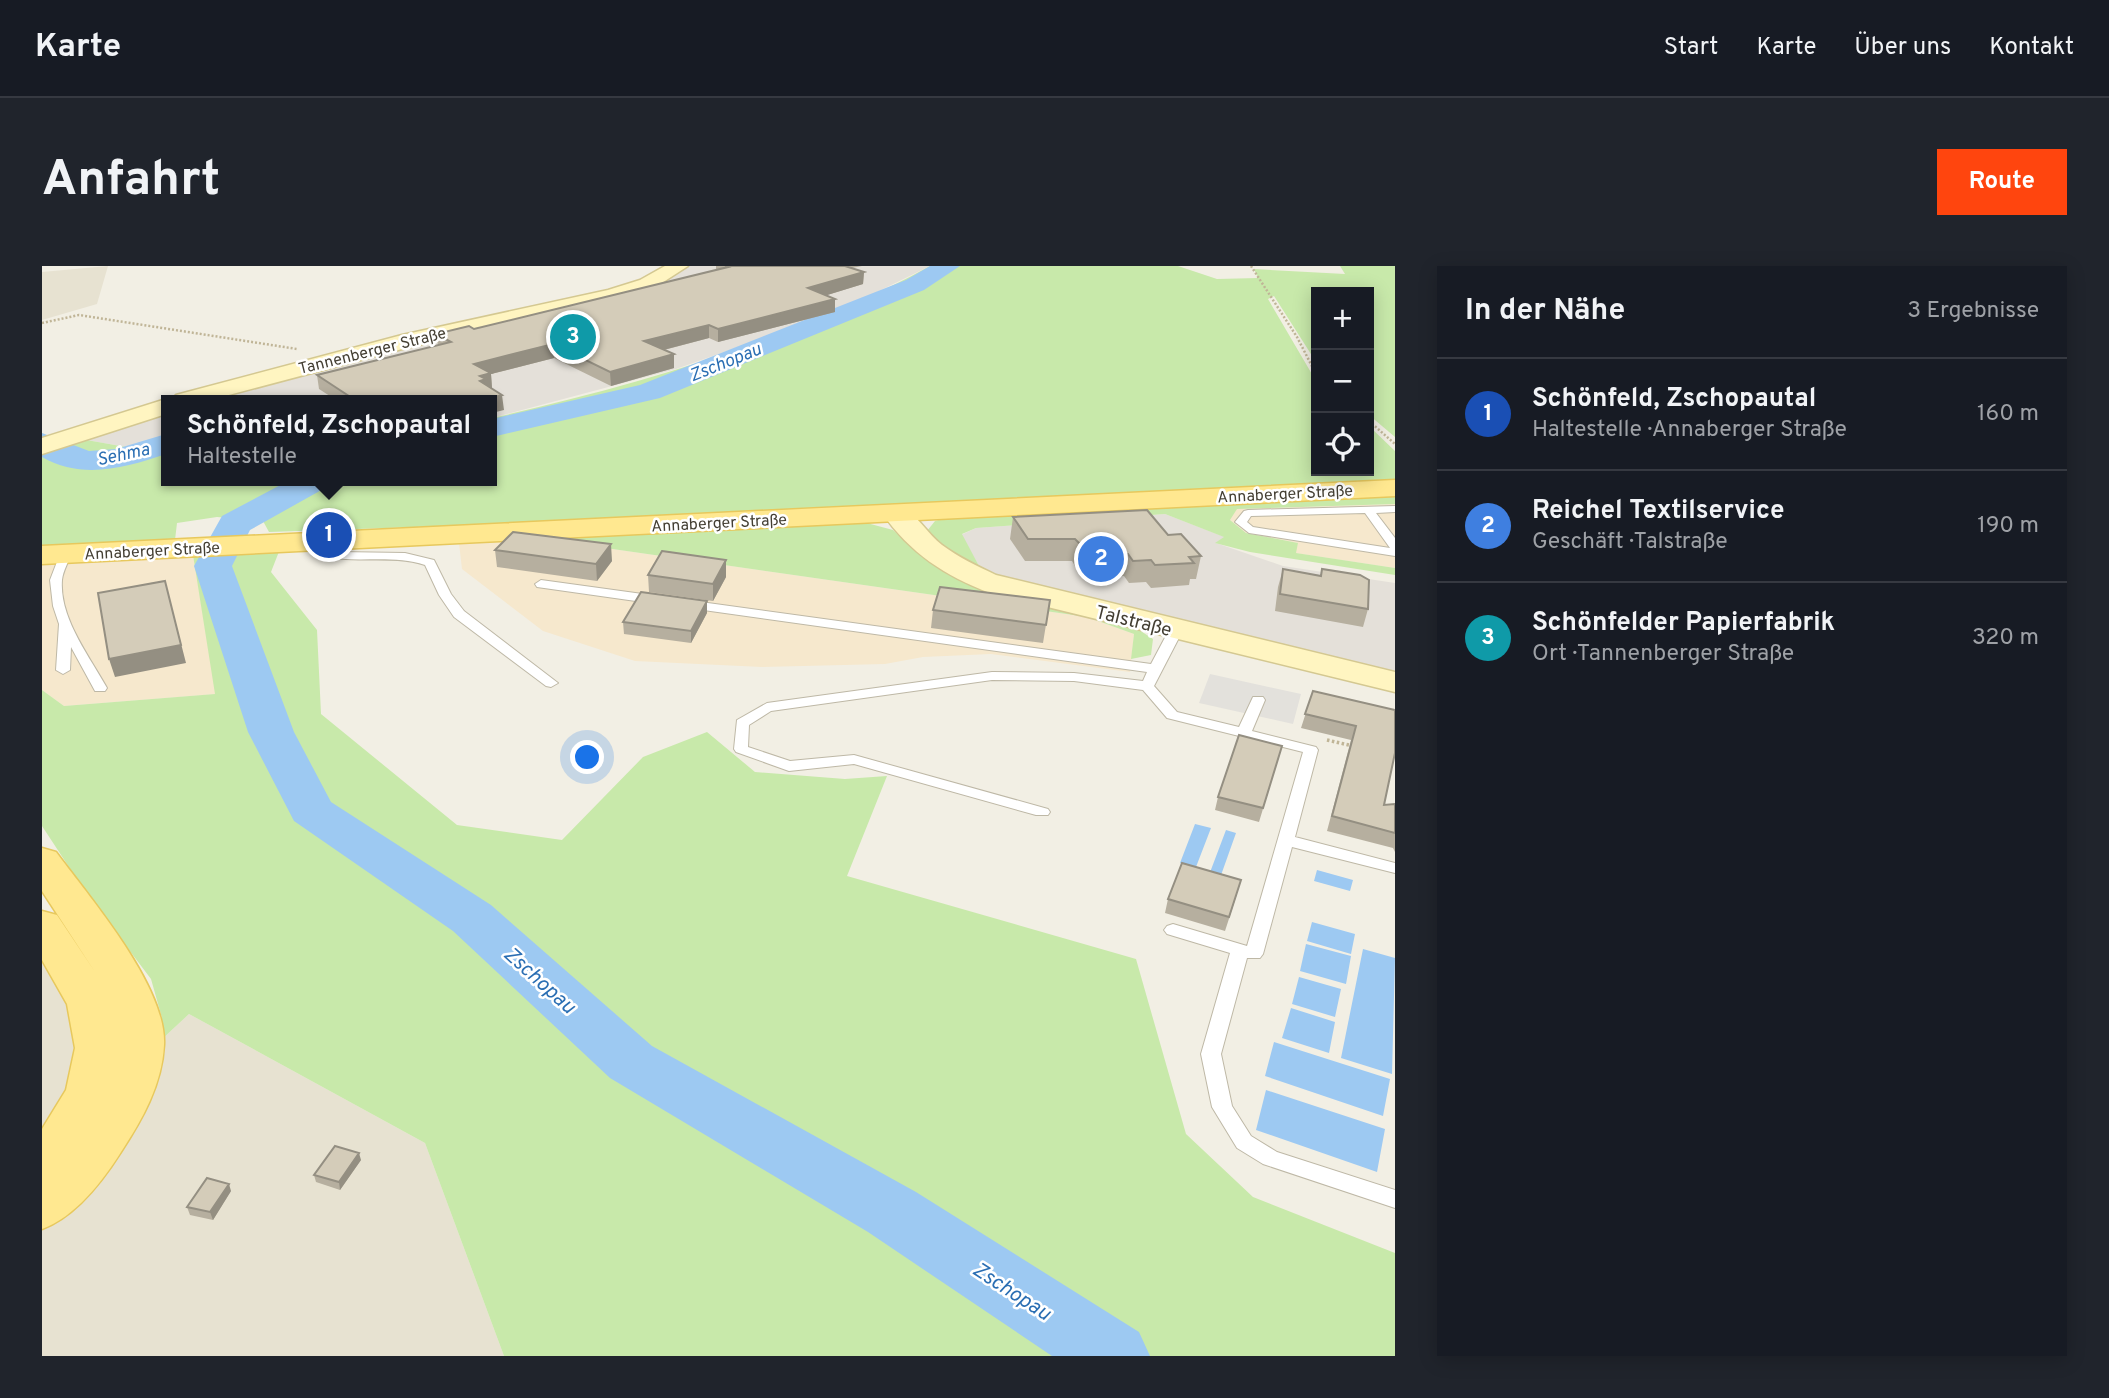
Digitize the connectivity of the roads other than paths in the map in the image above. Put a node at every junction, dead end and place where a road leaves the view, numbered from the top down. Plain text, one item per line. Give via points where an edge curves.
1 (679, 266) edge
2 (202, 395) edge
3 (161, 408) edge
4 (51, 442) edge
5 (1395, 488) edge
6 (1395, 509) edge
7 (1368, 510) junction
8 (896, 513) junction
9 (320, 541) junction
10 (1395, 546) edge
11 (1395, 552) edge
12 (54, 554) edge
13 (541, 584) dead end
14 (66, 622) junction
15 (1176, 630) junction
16 (1155, 669) junction
17 (63, 670) dead end
18 (1395, 682) edge
19 (551, 683) dead end
20 (1147, 687) junction
21 (100, 688) dead end
22 (1258, 700) dead end
23 (1244, 733) junction
24 (1042, 812) dead end
25 (1286, 840) junction
26 (42, 861) edge
27 (1395, 868) edge
28 (42, 925) edge
29 (1173, 930) dead end
30 (1240, 950) junction
31 (42, 1165) edge
32 (1395, 1199) edge
33 (42, 1207) edge

1 - 2 main road, Tannenberger Straße via 630,290
3 - 4 main road
5 - 8 main road, Annaberger Straße
6 - 7 lane
7 - 10 lane
7 - 11 lane via 1248,513 1241,522 1249,530
8 - 9 main road, Annaberger Straße
8 - 15 main road, Talstraße via 941,560 975,578
9 - 12 main road, Annaberger Straße
9 - 19 lane via 326,552 341,557 416,559 430,564 459,614
12 - 14 lane via 55,581
13 - 16 lane
14 - 17 lane
14 - 21 lane
15 - 16 lane
15 - 18 main road, Talstraße
16 - 20 lane
20 - 23 lane via 1172,715
20 - 24 lane via 1074,677 992,676 767,707 742,723 741,749 789,766 854,759
22 - 23 lane
23 - 25 lane via 1311,750
25 - 27 lane
25 - 30 lane via 1254,954
26 - 33 main road via 122,981 138,1017 139,1053 108,1135 81,1171
28 - 31 main road via 90,1003 99,1035 97,1067 86,1104 66,1139
29 - 30 lane
30 - 32 lane via 1211,1054 1222,1107 1244,1142 1270,1158

